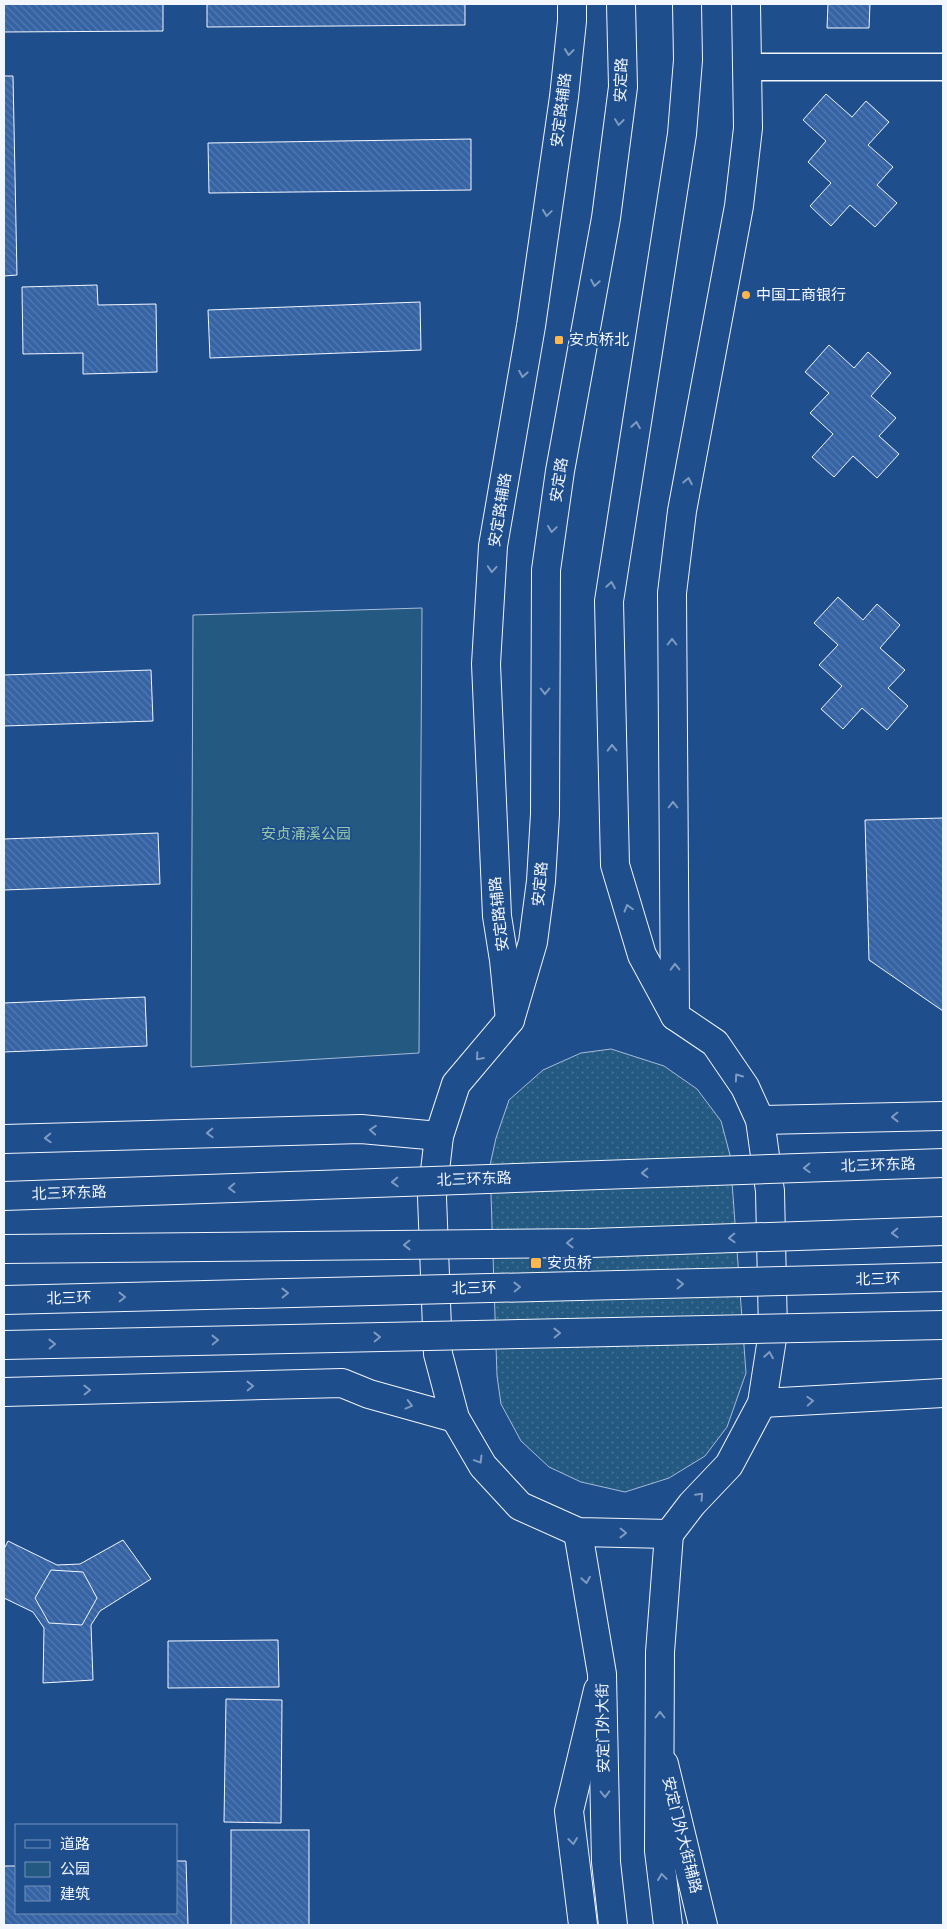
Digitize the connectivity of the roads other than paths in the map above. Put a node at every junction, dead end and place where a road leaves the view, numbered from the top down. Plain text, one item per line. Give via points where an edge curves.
1 (572, 4) edge
2 (621, 4) edge
3 (687, 4) edge
4 (746, 4) edge
5 (747, 67) junction
6 (943, 67) edge
7 (675, 1016) junction
8 (510, 1020) junction
9 (943, 1116) edge
10 (760, 1120) junction
11 (439, 1136) junction
12 (4, 1139) edge
13 (943, 1163) edge
14 (4, 1196) edge
15 (943, 1231) edge
16 (4, 1249) edge
17 (943, 1277) edge
18 (4, 1300) edge
19 (943, 1325) edge
20 (4, 1345) edge
21 (4, 1392) edge
22 (943, 1393) edge
23 (762, 1403) junction
24 (455, 1418) junction
25 (578, 1532) junction
26 (669, 1534) junction
27 (602, 1674) junction
28 (659, 1746) junction
29 (583, 1925) edge
30 (614, 1925) edge
31 (668, 1925) edge
32 (703, 1925) edge

1 -> 8 main road, 安定路辅路 via 564,97 533,317 494,546 486,664 497,916
2 -> 8 main road, 安定路 via 623,87 606,218 560,471 546,570 541,881 533,942
7 -> 3 main road via 642,955 616,865 609,601 682,134 688,60
4 - 5 main road
5 - 6 street
7 -> 5 main road via 672,593 682,511 739,206 748,128
10 -> 7 main road via 745,1087 715,1043
8 -> 11 main road via 456,1084
9 -> 10 main road
23 -> 10 main road via 773,1332 770,1191
11 -> 12 main road via 361,1129
11 - 24 main road via 432,1198 438,1354
13 -> 14 main road, 北三环东路, bridge
15 -> 16 main road, bridge via 591,1243
18 -> 17 main road, 北三环, bridge
20 -> 19 main road, bridge
21 -> 24 main road via 342,1383 369,1394
23 -> 22 main road
26 -> 23 main road via 729,1465
24 -> 25 main road via 483,1466 520,1506
25 -> 26 main road
25 -> 27 main road, 安定门外大街
28 -> 26 main road via 660,1652
27 -> 29 main road via 569,1811
27 -> 30 main road, 安定门外大街 via 606,1862
31 -> 28 main road via 659,1851
28 - 32 main road, 安定门外大街辅路

